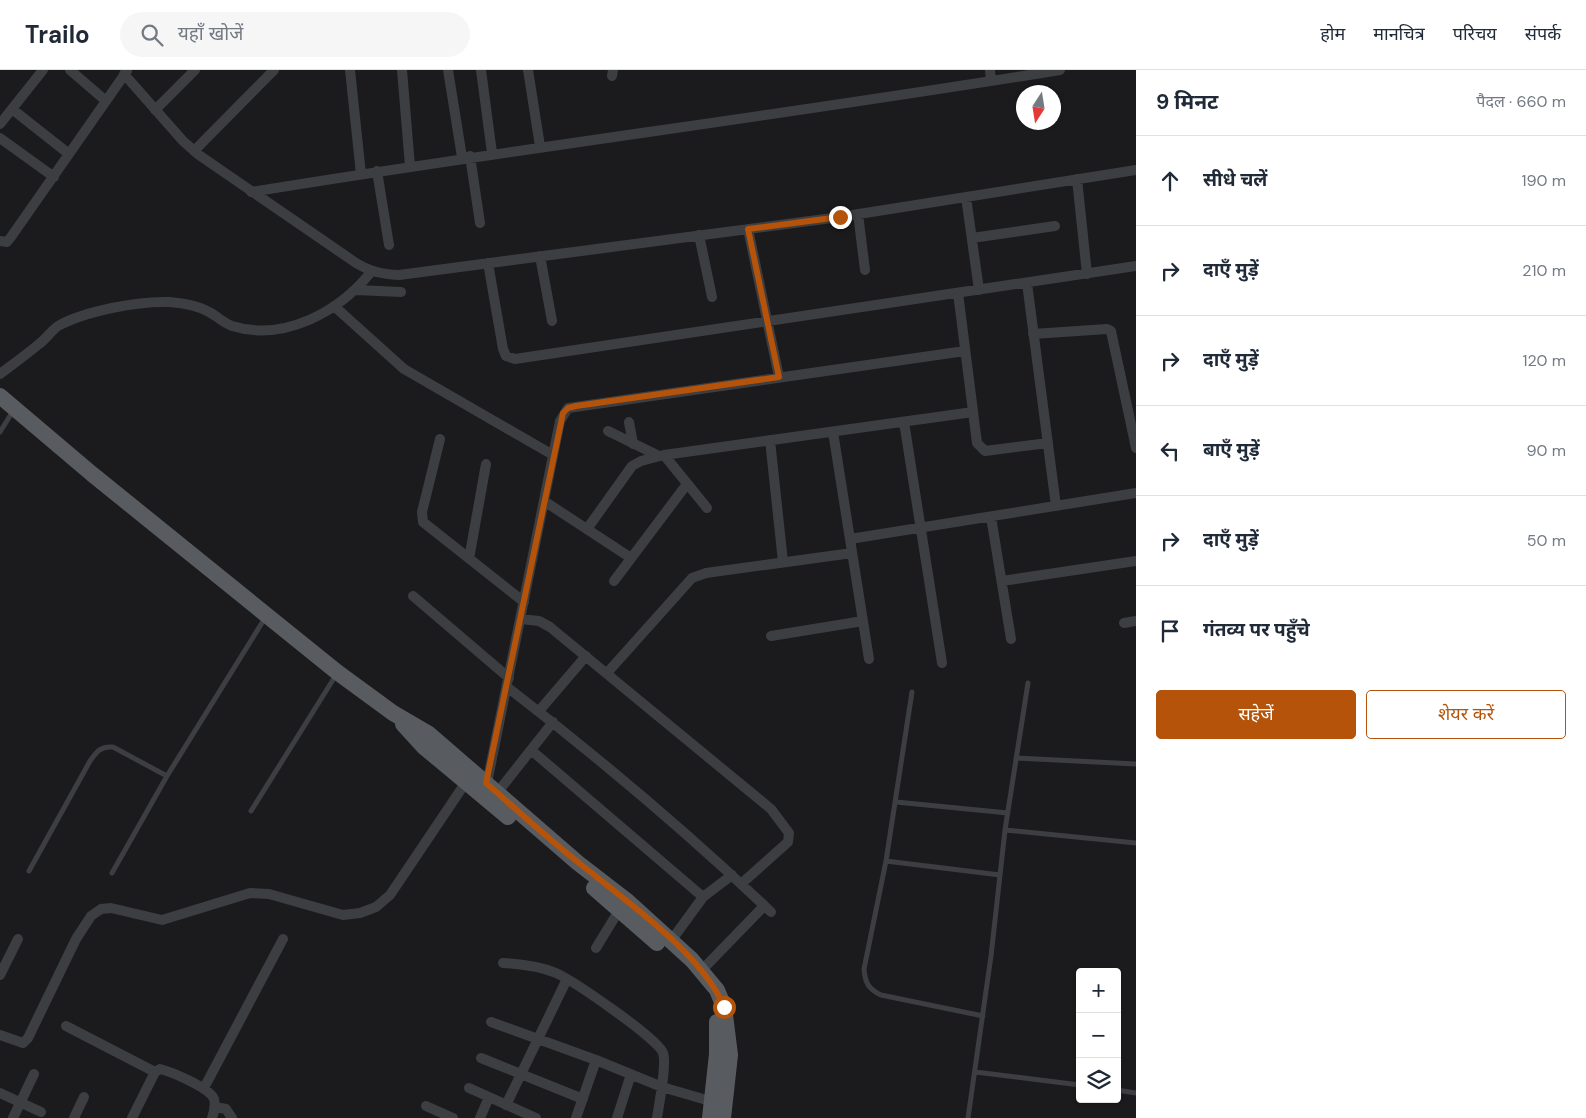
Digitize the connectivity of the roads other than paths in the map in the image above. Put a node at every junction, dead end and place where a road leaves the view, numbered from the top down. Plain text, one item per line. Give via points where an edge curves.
1 (43, 70) edge
2 (70, 70) edge
3 (195, 70) edge
4 (274, 70) edge
5 (350, 70) edge
6 (402, 70) edge
7 (448, 70) edge
8 (482, 70) edge
9 (528, 70) edge
10 (990, 70) edge
11 (1060, 70) edge
12 (126, 72) edge
13 (991, 81) junction
14 (106, 101) junction
15 (12, 108) junction
16 (155, 110) junction
17 (0, 124) edge
18 (0, 138) edge
19 (540, 146) junction
20 (194, 150) junction
21 (492, 153) junction
22 (69, 154) junction
23 (466, 157) junction
24 (410, 166) junction
25 (1136, 170) edge
26 (378, 171) junction
27 (361, 174) junction
28 (54, 176) junction
29 (1077, 179) junction
30 (251, 192) junction
31 (966, 197) junction
32 (858, 214) junction
33 (480, 223) dead end
34 (1055, 226) dead end
35 (748, 229) junction
36 (700, 235) junction
37 (972, 238) junction
38 (0, 241) edge
39 (389, 245) dead end
40 (540, 256) junction
41 (488, 263) junction
42 (1136, 266) edge
43 (865, 270) dead end
44 (371, 272) junction
45 (1087, 274) junction
46 (1027, 283) junction
47 (356, 290) junction
48 (979, 290) junction
49 (401, 292) dead end
50 (958, 293) junction
51 (712, 297) dead end
52 (334, 306) junction
53 (552, 321) dead end
54 (767, 321) junction
55 (1034, 334) junction
56 (965, 351) junction
57 (0, 374) edge
58 (779, 377) junction
59 (0, 396) edge
60 (15, 408) junction
61 (973, 412) junction
62 (629, 422) dead end
63 (904, 422) junction
64 (608, 431) dead end
65 (0, 432) edge
66 (833, 432) junction
67 (440, 439) dead end
68 (770, 440) junction
69 (1048, 443) junction
70 (634, 444) junction
71 (1136, 448) edge
72 (553, 455) junction
73 (661, 456) junction
74 (486, 464) dead end
75 (687, 484) junction
76 (1136, 493) edge
77 (544, 501) junction
78 (1056, 506) junction
79 (707, 508) dead end
80 (991, 517) junction
81 (921, 528) junction
82 (587, 529) junction
83 (850, 539) junction
84 (852, 553) junction
85 (631, 558) junction
86 (469, 559) junction
87 (1136, 561) edge
88 (783, 562) junction
89 (614, 581) dead end
90 (1002, 581) junction
91 (413, 596) dead end
92 (524, 602) junction
93 (266, 615) junction
94 (521, 619) junction
95 (863, 621) junction
96 (1136, 621) edge
97 (1124, 623) dead end
98 (771, 636) dead end
99 (1011, 639) dead end
100 (586, 656) junction
101 (869, 659) dead end
102 (942, 662) dead end
103 (337, 672) junction
104 (607, 673) junction
105 (508, 683) junction
106 (1028, 683) dead end
107 (912, 692) dead end
108 (539, 711) junction
109 (393, 713) junction
110 (553, 722) junction
111 (531, 750) junction
112 (1016, 758) junction
113 (1136, 764) edge
114 (167, 776) junction
115 (466, 782) junction
116 (492, 788) junction
117 (896, 802) junction
118 (251, 811) dead end
119 (1008, 813) junction
120 (1005, 830) junction
121 (1136, 844) edge
122 (886, 861) junction
123 (29, 871) dead end
124 (112, 874) dead end
125 (732, 875) junction
126 (1000, 875) junction
127 (741, 884) junction
128 (703, 897) junction
129 (623, 905) junction
130 (18, 939) dead end
131 (283, 939) dead end
132 (672, 941) junction
133 (596, 948) dead end
134 (503, 963) dead end
135 (701, 971) junction
136 (0, 975) edge
137 (567, 979) junction
138 (983, 1016) junction
139 (491, 1022) dead end
140 (66, 1026) dead end
141 (0, 1035) edge
142 (538, 1039) junction
143 (481, 1058) dead end
144 (596, 1060) junction
145 (155, 1072) junction
146 (975, 1072) junction
147 (34, 1074) dead end
148 (521, 1074) junction
149 (630, 1074) junction
150 (1076, 1085) edge
151 (662, 1087) junction
152 (204, 1088) junction
153 (469, 1088) dead end
154 (1121, 1091) edge
155 (1136, 1093) edge
156 (0, 1094) edge
157 (84, 1097) dead end
158 (489, 1097) junction
159 (583, 1099) junction
160 (20, 1102) junction
161 (506, 1104) junction
162 (426, 1106) dead end
163 (215, 1107) junction
164 (720, 1108) edge
165 (41, 1112) dead end
166 (13, 1118) edge
167 (74, 1118) edge
168 (132, 1118) edge
169 (212, 1118) edge
170 (232, 1118) edge
171 (453, 1118) edge
172 (480, 1118) edge
173 (536, 1118) edge
174 (576, 1118) edge
175 (617, 1118) edge
176 (657, 1118) edge
177 (710, 1118) edge
178 (968, 1118) edge

1 - 15 street
2 - 14 street
3 - 16 street
4 - 20 street
5 - 27 street
6 - 24 street
7 - 23 street
8 - 21 street
9 - 19 street
10 - 13 street
11 - 13 street
12 - 14 street
12 - 16 street
13 - 19 street
14 - 22 street
15 - 17 street
15 - 22 street
16 - 20 street
18 - 28 street
19 - 21 street
20 - 30 street
21 - 23 street
22 - 28 street
23 - 24 street
23 - 33 street
24 - 26 street
25 - 29 street
26 - 27 street
26 - 39 street
27 - 30 street
28 - 38 street via 11,238 6,242
29 - 31 street
29 - 45 street
30 - 44 street
31 - 32 street
31 - 37 street
32 - 35 street
32 - 43 street
34 - 37 street
35 - 36 street
35 - 54 street
36 - 40 street
36 - 51 street
37 - 48 street
40 - 41 street
40 - 53 street
41 - 44 street via 399,275
41 - 54 street via 503,349 509,358 572,352
42 - 45 street
44 - 47 street
45 - 46 street
46 - 48 street
46 - 55 street
47 - 49 street
47 - 52 street
48 - 50 street
50 - 54 street
50 - 56 street
52 - 57 street via 295,326 254,331 229,325 208,311 191,305 168,302 127,306 81,316 58,327
52 - 72 street via 404,369
54 - 58 street
55 - 69 street
55 - 71 street via 1111,331
56 - 58 street
56 - 61 street
58 - 72 street via 568,408 560,421
59 - 60 main road
60 - 65 lane
60 - 93 main road
61 - 63 street
61 - 69 street via 977,443 985,451
62 - 70 street
63 - 66 street
63 - 81 street
64 - 70 street
66 - 68 street
66 - 83 street
67 - 86 street via 422,522
68 - 73 street
68 - 88 street
69 - 78 street
70 - 73 street
72 - 77 street
73 - 75 street
73 - 82 street via 632,466
74 - 86 street
75 - 79 street
75 - 85 street
76 - 78 street
77 - 82 street
77 - 92 street
78 - 80 street
80 - 81 street
80 - 90 street
81 - 83 street
81 - 102 street
82 - 85 street
83 - 84 street
84 - 88 street
84 - 95 street
85 - 89 street
86 - 92 street
87 - 90 street
88 - 104 street via 706,573 692,578
90 - 99 street
91 - 105 street
92 - 94 street
93 - 103 main road
93 - 114 lane
94 - 100 street via 538,621 550,627
94 - 105 street
95 - 98 street
95 - 101 street
96 - 97 street
100 - 104 street
100 - 108 street
103 - 109 main road
103 - 118 lane
104 - 127 street via 772,809 789,833 788,842
105 - 108 street
105 - 116 street
106 - 112 lane
107 - 117 lane
108 - 110 street
109 - 115 main road via 424,747
109 - 116 main road via 429,734
110 - 111 street
110 - 125 street via 694,839
111 - 116 street
111 - 128 street
112 - 113 lane
112 - 119 lane
114 - 123 lane via 113,747 98,750
114 - 124 lane
115 - 129 main road
115 - 141 street via 390,895 376,906 360,913 343,915 269,894 250,893 162,920 111,908 101,909 91,916 76,939 24,1043
116 - 129 main road
117 - 119 lane
117 - 122 lane
119 - 120 lane
120 - 121 lane
120 - 126 lane
122 - 126 lane
122 - 138 lane via 864,969 867,984 880,995
125 - 127 street
125 - 128 street
126 - 138 lane
127 - 135 street via 768,909
128 - 132 street
129 - 132 main road
129 - 133 street
129 - 164 main road via 709,996 718,1026
130 - 136 street
131 - 152 street
132 - 135 main road
134 - 137 street via 536,967
135 - 164 main road via 718,990 724,1007 730,1055
137 - 142 street
137 - 151 street via 613,1010 660,1048 664,1059
138 - 146 lane
139 - 142 street
140 - 145 street
142 - 144 street
142 - 148 street
143 - 148 street
144 - 149 street
144 - 159 street
145 - 152 street via 166,1070
145 - 168 street
146 - 150 lane
146 - 178 lane
147 - 160 street
148 - 159 street
148 - 161 street
149 - 151 street
149 - 175 street
151 - 164 street
151 - 176 street
152 - 163 street via 214,1098
153 - 158 street
154 - 155 lane
156 - 160 street
157 - 167 street
158 - 161 street
158 - 172 street
159 - 174 street
160 - 165 street
160 - 166 street
161 - 173 street
162 - 171 street
163 - 169 street
163 - 170 street via 226,1110
164 - 177 main road

